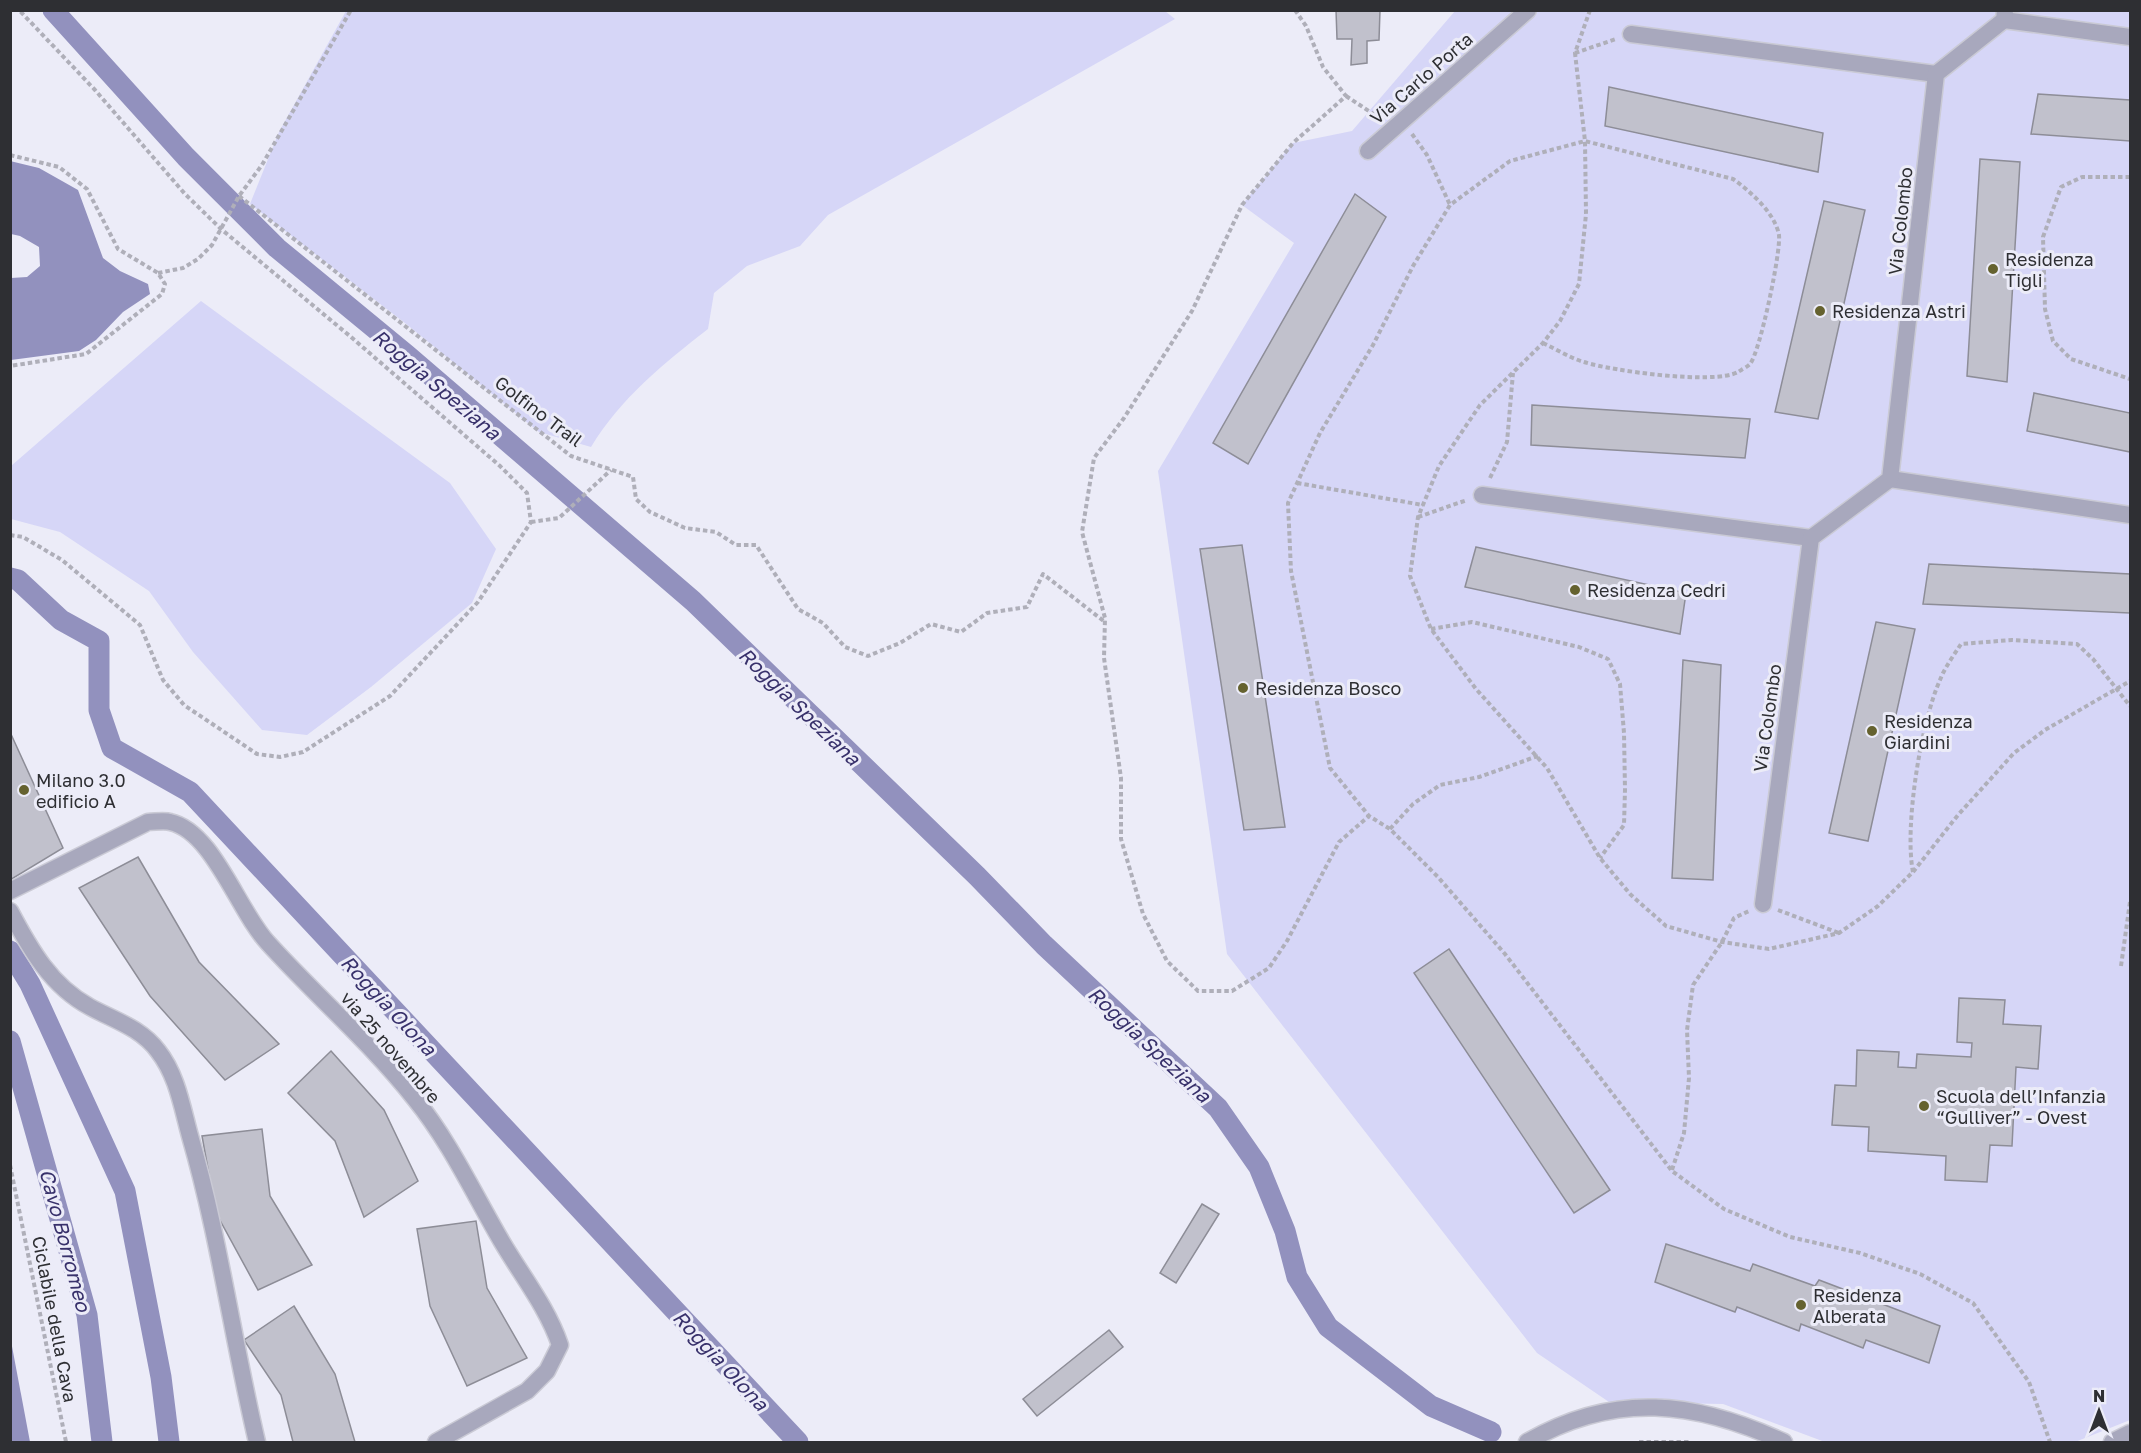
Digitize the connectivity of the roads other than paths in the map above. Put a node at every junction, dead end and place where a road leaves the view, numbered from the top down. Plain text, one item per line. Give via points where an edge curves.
1 (1528, 10) edge
2 (2005, 15) edge
3 (1631, 34) dead end
4 (2130, 37) edge
5 (1936, 74) junction
6 (1368, 151) dead end
7 (1890, 479) junction
8 (1482, 495) road end
9 (2130, 515) edge
10 (1811, 538) junction
11 (10, 891) edge
12 (1763, 904) dead end
13 (10, 911) edge
14 (2130, 1433) edge
15 (441, 1441) edge
16 (257, 1443) edge
17 (1527, 1443) edge
18 (1784, 1443) edge
19 (2112, 1443) edge

1 - 6 street, Via Carlo Porta
2 - 4 street
2 - 5 street
3 - 5 street
5 - 7 street, Via Colombo
7 - 9 street
7 - 10 street
8 - 10 street
10 - 12 street, Via Colombo
11 - 15 street, via 25 novembre via 148,822 170,821 190,830 213,855 236,900 266,942 344,1018 415,1099 460,1166 555,1329 560,1345 547,1371 527,1391
13 - 16 street via 29,948 58,985 144,1036 159,1051 174,1078 205,1186
14 - 19 street
17 - 18 street via 1550,1429 1598,1413 1671,1407 1730,1419

